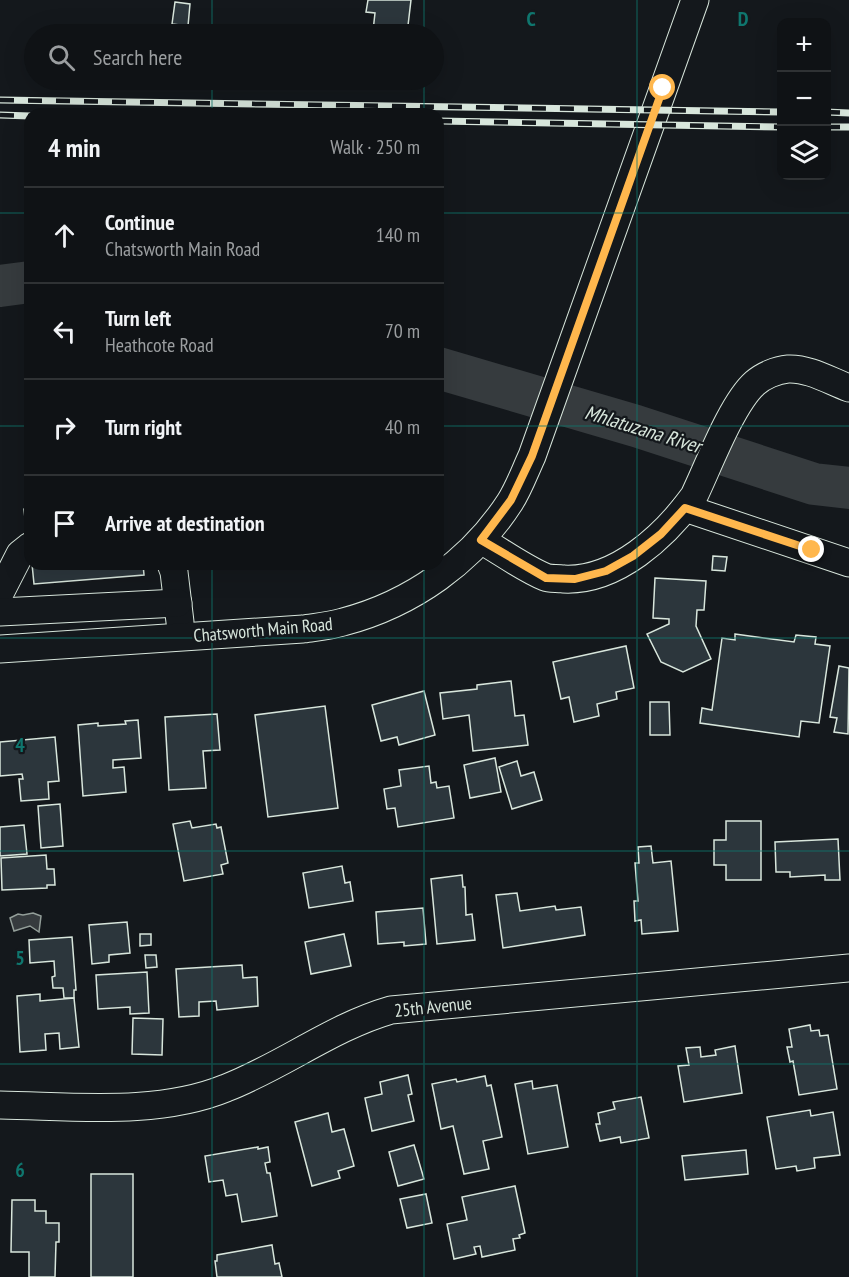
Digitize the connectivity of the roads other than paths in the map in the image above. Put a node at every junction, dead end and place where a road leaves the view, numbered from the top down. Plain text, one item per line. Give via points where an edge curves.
1 (695, 0) edge
2 (849, 388) edge
3 (690, 502) junction
4 (481, 540) junction
5 (24, 551) edge
6 (849, 563) edge
7 (173, 570) edge
8 (0, 593) edge
9 (178, 603) junction
10 (0, 612) edge
11 (181, 637) junction
12 (0, 649) edge
13 (849, 968) edge
14 (0, 1105) edge

1 - 4 street, Chatsworth Main Road via 532,456 511,500
2 - 3 street via 809,372 789,369 755,383 739,402
3 - 4 street via 661,534 633,556 606,571 575,579 546,578
3 - 6 street
4 - 11 street, Chatsworth Main Road via 448,571 411,596 343,622 303,629
5 - 8 street
7 - 9 street
9 - 10 street
9 - 11 street
11 - 12 street, Chatsworth Main Road
13 - 14 street, 25th Avenue via 391,1010 355,1023 227,1088 194,1100 140,1107

